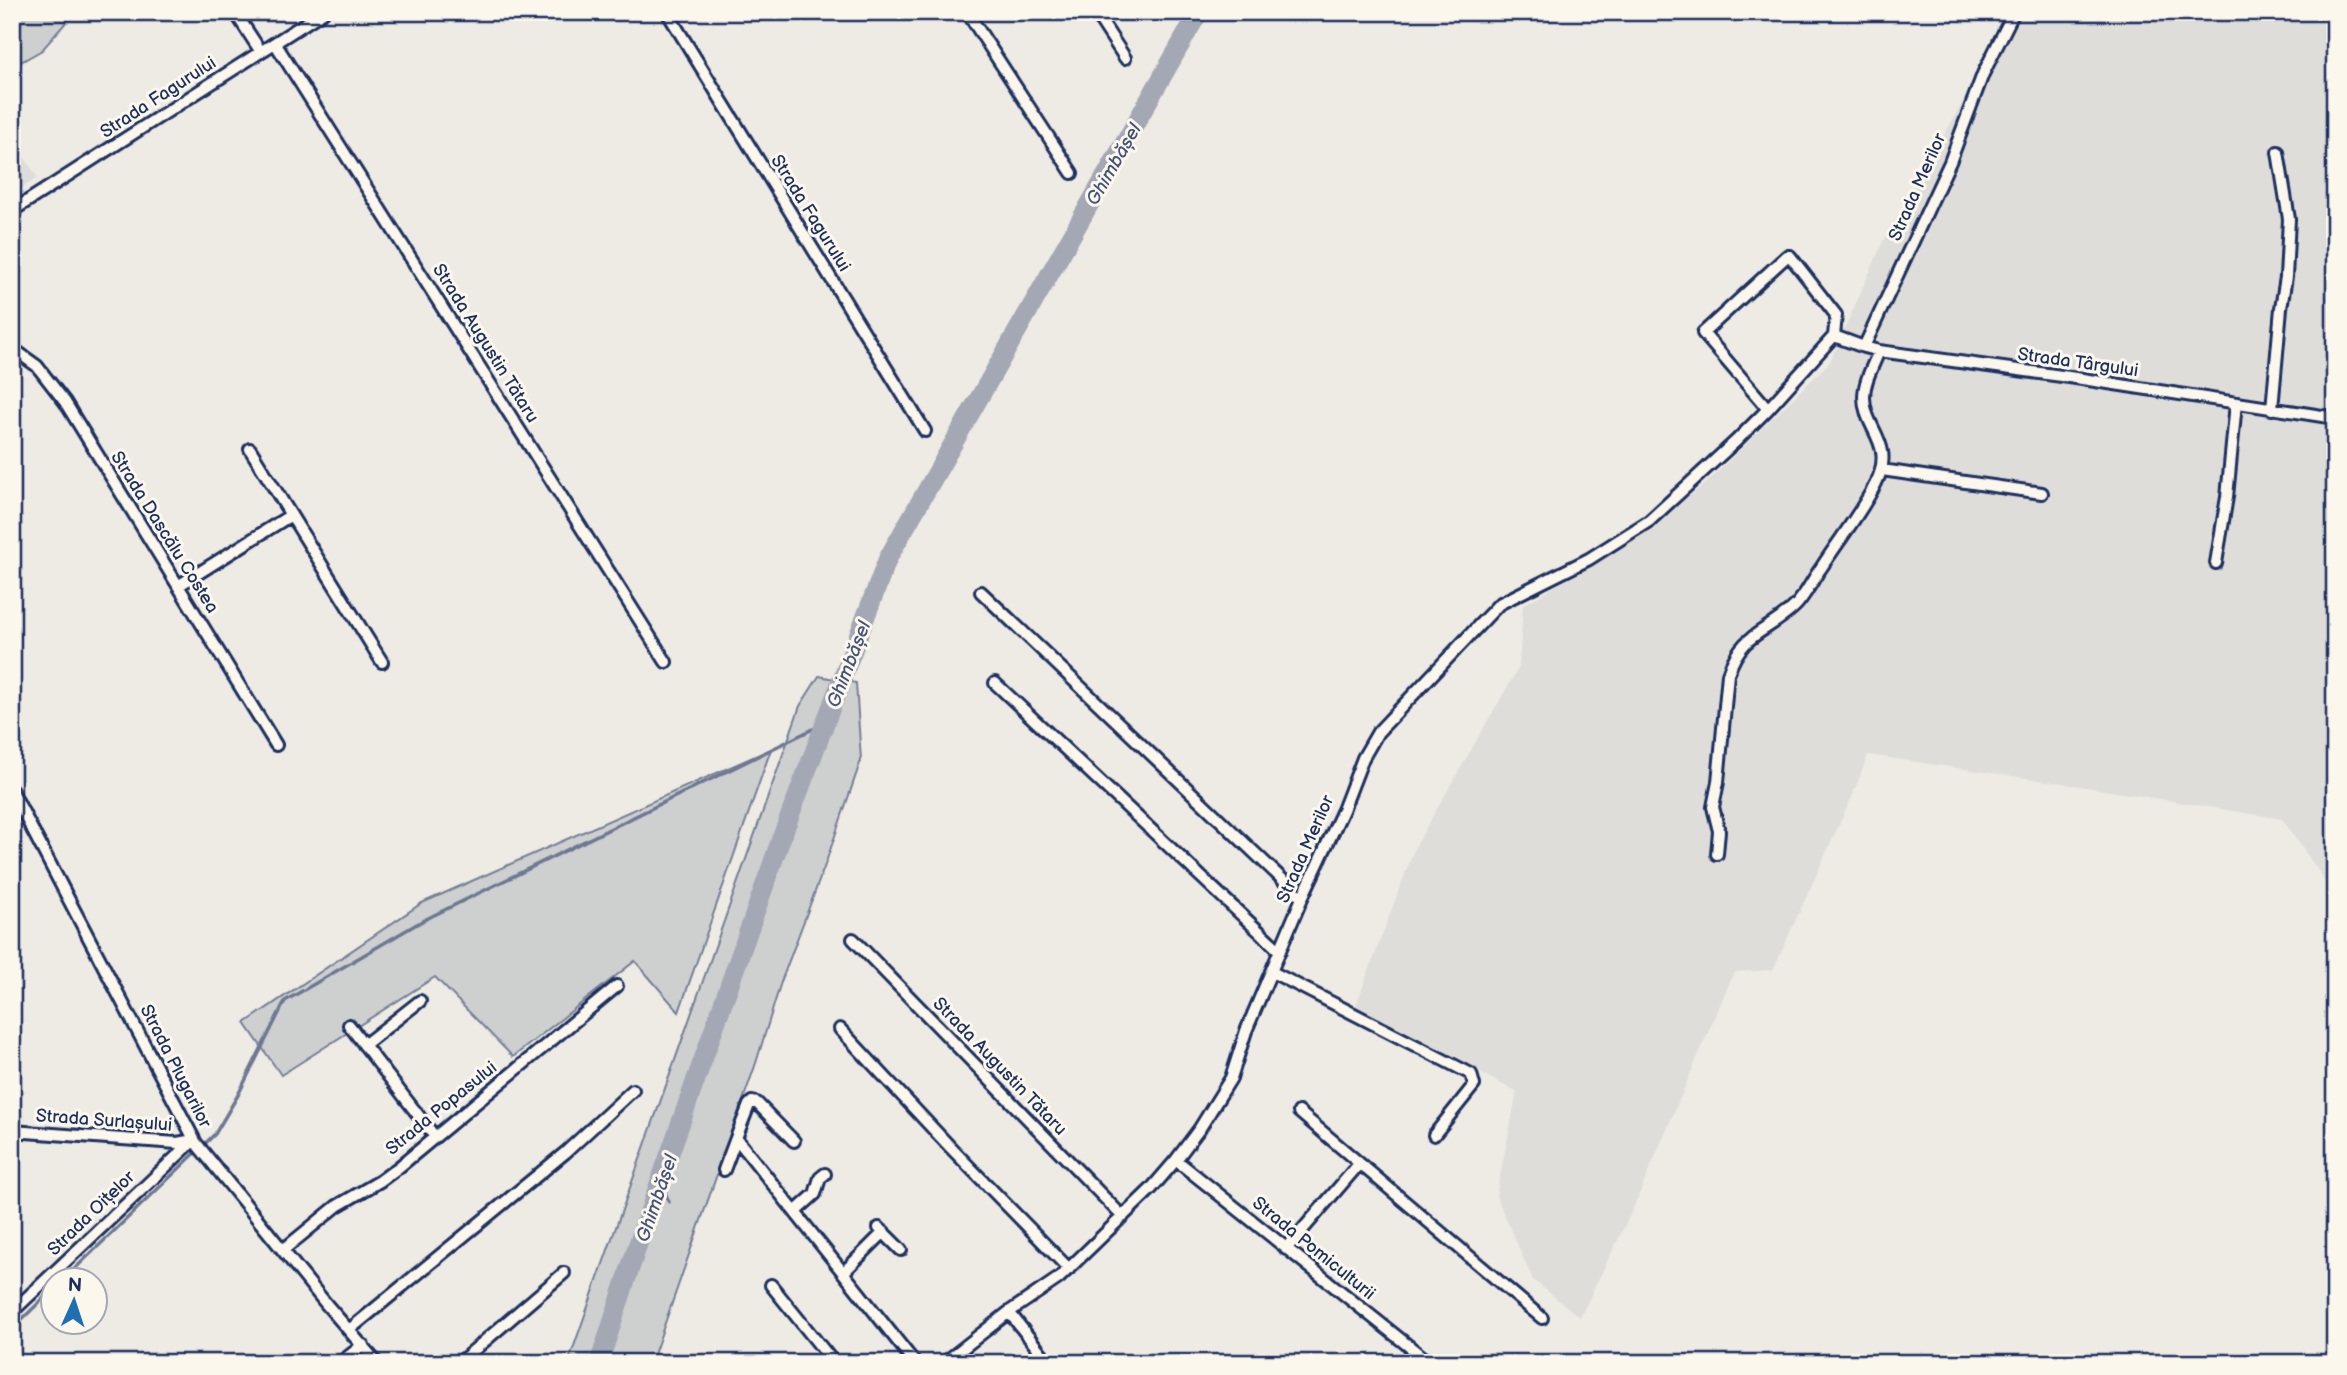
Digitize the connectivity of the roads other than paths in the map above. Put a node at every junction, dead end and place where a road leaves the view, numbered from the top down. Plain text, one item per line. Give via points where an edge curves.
1 (235, 12) edge
2 (323, 12) edge
3 (667, 12) edge
4 (967, 12) edge
5 (1095, 12) edge
6 (2014, 12) edge
7 (275, 43) junction
8 (261, 52) junction
9 (1125, 58) dead end
10 (2278, 152) dead end
11 (1072, 173) dead end
12 (12, 211) edge
13 (1833, 337) junction
14 (1864, 347) junction
15 (12, 348) edge
16 (1879, 351) junction
17 (2236, 403) junction
18 (1768, 408) junction
19 (2272, 409) junction
20 (2335, 418) edge
21 (925, 431) dead end
22 (250, 449) dead end
23 (1882, 470) junction
24 (2042, 493) dead end
25 (291, 515) junction
26 (2216, 563) dead end
27 (178, 586) junction
28 (981, 592) dead end
29 (382, 662) dead end
30 (666, 662) dead end
31 (995, 683) dead end
32 (276, 745) dead end
33 (12, 791) edge
34 (1717, 854) dead end
35 (1302, 898) junction
36 (853, 939) dead end
37 (1280, 951) junction
38 (1272, 972) junction
39 (617, 986) dead end
40 (420, 1000) dead end
41 (349, 1025) dead end
42 (840, 1029) dead end
43 (364, 1045) junction
44 (633, 1090) dead end
45 (1299, 1112) dead end
46 (12, 1131) edge
47 (1434, 1135) dead end
48 (435, 1137) junction
49 (736, 1138) junction
50 (794, 1141) dead end
51 (195, 1142) junction
52 (1177, 1160) junction
53 (1359, 1164) junction
54 (724, 1170) dead end
55 (825, 1174) dead end
56 (796, 1211) junction
57 (1123, 1217) junction
58 (1286, 1249) junction
59 (283, 1250) junction
60 (901, 1250) dead end
61 (1069, 1269) junction
62 (844, 1272) junction
63 (564, 1273) dead end
64 (771, 1285) dead end
65 (12, 1312) edge
66 (1009, 1312) junction
67 (1542, 1318) dead end
68 (349, 1330) junction
69 (363, 1346) junction
70 (340, 1363) edge
71 (377, 1363) edge
72 (459, 1363) edge
73 (834, 1363) edge
74 (915, 1363) edge
75 (944, 1363) edge
76 (1049, 1363) edge
77 (1430, 1363) edge

1 - 8 street
2 - 7 street, Strada Fagurului
3 - 21 street, Strada Fagurului
4 - 11 street
5 - 9 street
6 - 14 street, Strada Merilor
7 - 8 street, Strada Fagurului
7 - 30 street, Strada Augustin Tătaru
8 - 12 street, Strada Fagurului
10 - 19 street via 2289,219
13 - 14 street
13 - 18 street, Strada Merilor
13 - 18 street via 1836,315 1790,256 1703,333
14 - 16 street, Strada Târgului
15 - 27 street, Strada Dascălu Costea via 37,366 65,402
16 - 17 street, Strada Târgului
16 - 23 street via 1864,400 1882,448
17 - 19 street, Strada Târgului
17 - 26 street
18 - 35 street, Strada Merilor via 1648,521 1590,559 1492,610 1373,740
19 - 20 street, Strada Târgului
22 - 25 street
23 - 24 street
23 - 34 street via 1795,606 1751,636 1732,663 1713,799 1719,831
25 - 27 street
25 - 29 street
27 - 32 street, Strada Dascălu Costea
28 - 35 street
31 - 37 street
33 - 51 street, Strada Plugarilor
35 - 37 street, Strada Merilor
36 - 57 street, Strada Augustin Tătaru
37 - 38 street, Strada Merilor
38 - 47 street via 1471,1074 1474,1085
38 - 52 street, Strada Merilor via 1231,1078
39 - 48 street, Strada Popasului
40 - 43 street
41 - 43 street
42 - 61 street
43 - 48 street
44 - 68 street via 566,1152
45 - 53 street
46 - 51 street, Strada Surlașului
48 - 59 street, Strada Popasului
49 - 50 street via 752,1102
49 - 54 street
49 - 56 street
51 - 59 street, Strada Plugarilor
51 - 65 street, Strada Oițelor
52 - 57 street, Strada Merilor
52 - 58 street, Strada Pomiculturii
53 - 58 street
53 - 67 street
55 - 56 street via 815,1194
56 - 62 street
57 - 61 street, Strada Merilor
58 - 77 street, Strada Pomiculturii
59 - 68 street, Strada Plugarilor
60 - 62 street via 882,1230
61 - 66 street, Strada Merilor
62 - 74 street
63 - 72 street
64 - 73 street
66 - 75 street, Strada Merilor
66 - 76 street
68 - 69 street, Strada Plugarilor
69 - 70 street
69 - 71 street, Strada Plugarilor

